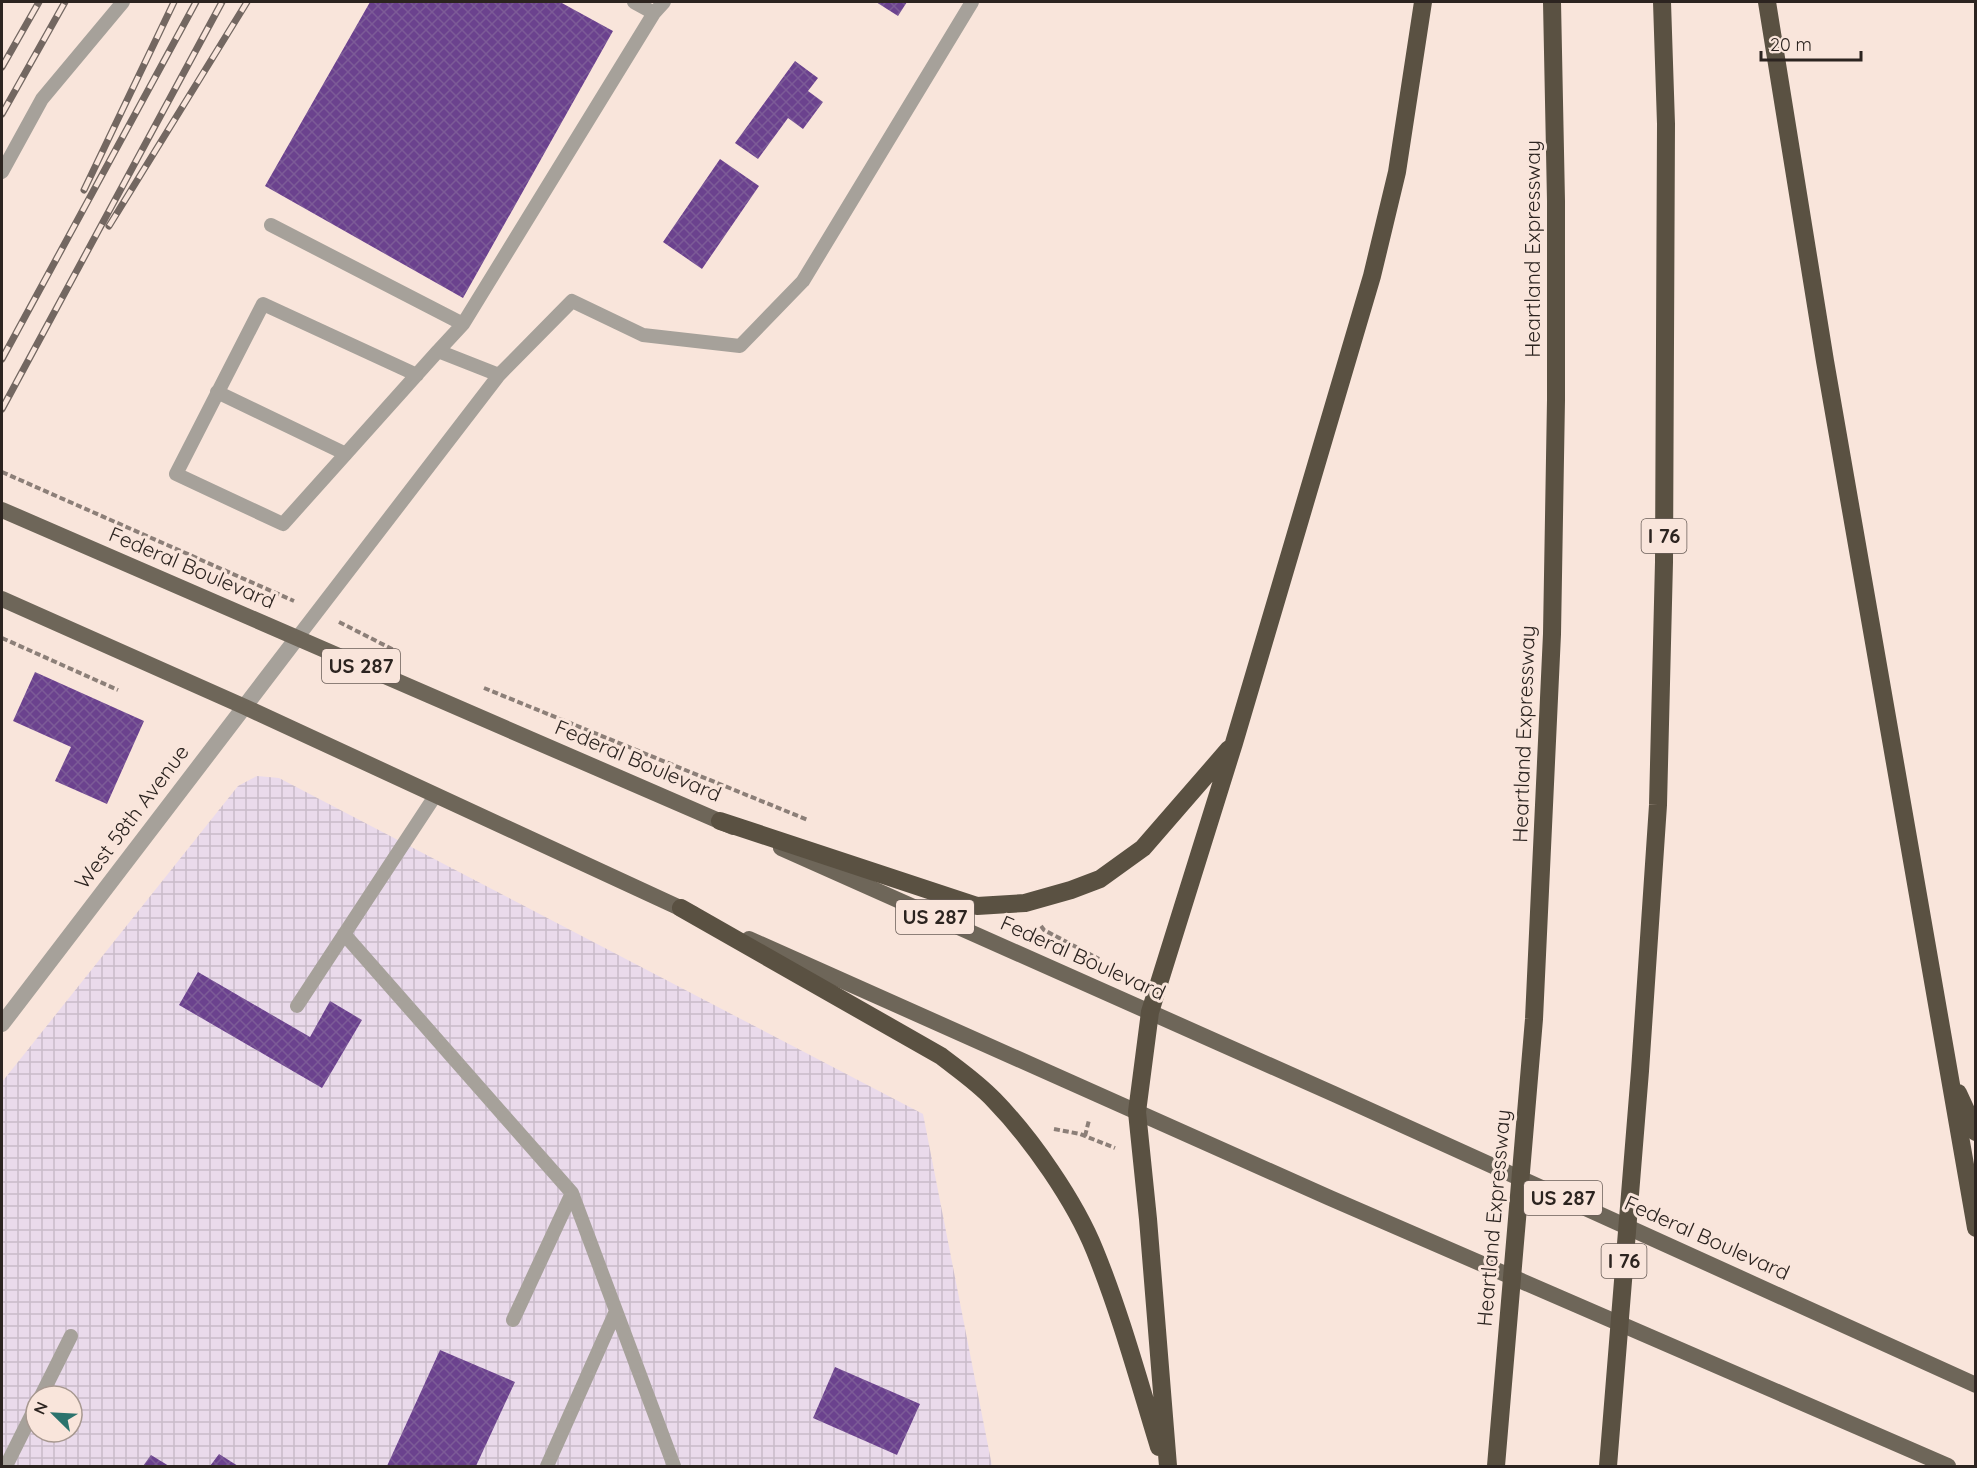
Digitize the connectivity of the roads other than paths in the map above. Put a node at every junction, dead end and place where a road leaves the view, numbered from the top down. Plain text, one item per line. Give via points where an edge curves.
1 (123, 2) edge
2 (634, 2) edge
3 (664, 2) edge
4 (972, 2) edge
5 (1423, 2) edge
6 (1552, 2) edge
7 (1662, 2) edge
8 (1767, 2) edge
9 (654, 13) junction
10 (2, 172) edge
11 (270, 225) dead end
12 (463, 324) junction
13 (438, 351) junction
14 (417, 375) junction
15 (499, 375) junction
16 (218, 392) junction
17 (346, 454) junction
18 (2, 510) edge
19 (2, 598) edge
20 (297, 638) junction
21 (245, 707) junction
22 (1234, 743) junction
23 (435, 796) junction
24 (720, 821) junction
25 (681, 908) junction
26 (344, 934) junction
27 (297, 1006) dead end
28 (1150, 1012) junction
29 (2, 1024) edge
30 (1946, 1064) junction
31 (1137, 1112) junction
32 (1976, 1132) edge
33 (572, 1193) junction
34 (1976, 1228) edge
35 (616, 1311) junction
36 (513, 1320) dead end
37 (71, 1336) dead end
38 (47, 1384) edge
39 (1976, 1385) edge
40 (24, 1430) edge
41 (1608, 1459) edge
42 (6, 1467) edge
43 (547, 1467) edge
44 (674, 1467) edge
45 (1166, 1467) edge
46 (1496, 1467) edge
47 (1948, 1467) edge

1 - 10 lane via 42,99
2 - 9 lane
3 - 9 lane
4 - 15 lane via 803,281 740,345 643,335 572,301
5 - 22 highway via 1397,172 1372,276
6 - 46 highway, Heartland Expressway via 1556,201 1552,634 1534,1019
7 - 41 highway, I 76 via 1666,124 1664,562 1658,805
8 - 30 highway
9 - 12 lane
11 - 12 lane
12 - 13 lane
13 - 14 lane
13 - 15 lane
14 - 16 lane via 263,304
14 - 17 lane
15 - 20 lane
16 - 17 lane
16 - 17 lane via 176,474 284,524
18 - 20 main road, Federal Boulevard / US 287
19 - 21 main road
20 - 21 street, West 58th Avenue
20 - 24 main road, Federal Boulevard / US 287
21 - 23 main road
21 - 29 street, West 58th Avenue
22 - 24 highway via 1143,848 1100,879 1012,905 977,906
22 - 28 highway
23 - 25 main road
23 - 26 lane
24 - 28 main road, Federal Boulevard / US 287
25 - 31 main road
25 - 45 highway via 941,1056 994,1100 1039,1153 1095,1250
26 - 27 lane
26 - 33 lane
28 - 31 highway
28 - 39 main road, Federal Boulevard / US 287
30 - 32 highway
30 - 34 highway
31 - 45 highway
31 - 47 main road
33 - 35 lane
33 - 36 lane
35 - 43 lane
35 - 44 lane
37 - 38 lane
40 - 42 lane

